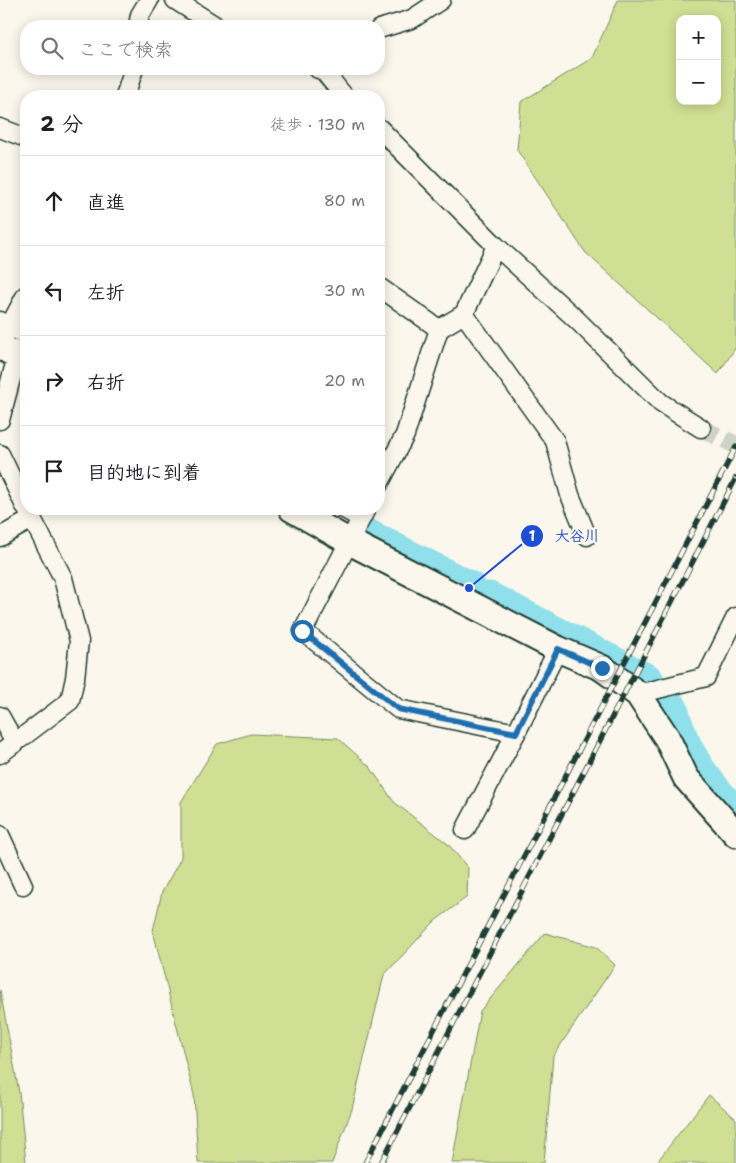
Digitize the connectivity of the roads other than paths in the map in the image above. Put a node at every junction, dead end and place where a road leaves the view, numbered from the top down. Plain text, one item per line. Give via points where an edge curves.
1 (149, 0) edge
2 (175, 0) edge
3 (441, 0) edge
4 (139, 20) edge
5 (207, 20) edge
6 (385, 27) edge
7 (132, 75) edge
8 (327, 75) edge
9 (127, 90) edge
10 (339, 90) edge
11 (0, 128) edge
12 (385, 134) edge
13 (20, 136) edge
14 (496, 246) junction
15 (385, 290) edge
16 (20, 313) edge
17 (464, 314) junction
18 (439, 329) junction
19 (11, 341) edge
20 (0, 420) edge
21 (702, 428) tunnel mouth
22 (0, 454) edge
23 (385, 473) edge
24 (20, 495) edge
25 (24, 515) edge
26 (30, 515) edge
27 (302, 515) edge
28 (362, 515) edge
29 (0, 536) edge
30 (587, 536) dead end
31 (348, 541) junction
32 (734, 625) edge
33 (558, 649) junction
34 (638, 694) junction
35 (0, 716) edge
36 (516, 733) junction
37 (15, 743) junction
38 (0, 754) edge
39 (465, 830) dead end
40 (736, 834) edge
41 (0, 835) edge
42 (23, 885) dead end

1 - 4 street
2 - 5 street
3 - 6 street via 412,19
7 - 9 street
8 - 10 street
11 - 13 street
12 - 14 street
14 - 17 street
14 - 21 street via 662,403
15 - 18 street
16 - 19 street
17 - 18 street
17 - 30 street via 555,440 570,495
18 - 23 street via 405,435
19 - 20 street
22 - 24 street
25 - 29 street
26 - 37 street via 63,578 80,641 70,701
27 - 31 street
28 - 31 street
31 - 33 street
31 - 36 street via 302,631 398,709
32 - 34 street via 706,677
33 - 34 street via 602,668
33 - 36 street
34 - 40 street via 667,738 686,778
35 - 37 street
36 - 39 street
37 - 38 street
41 - 42 street

